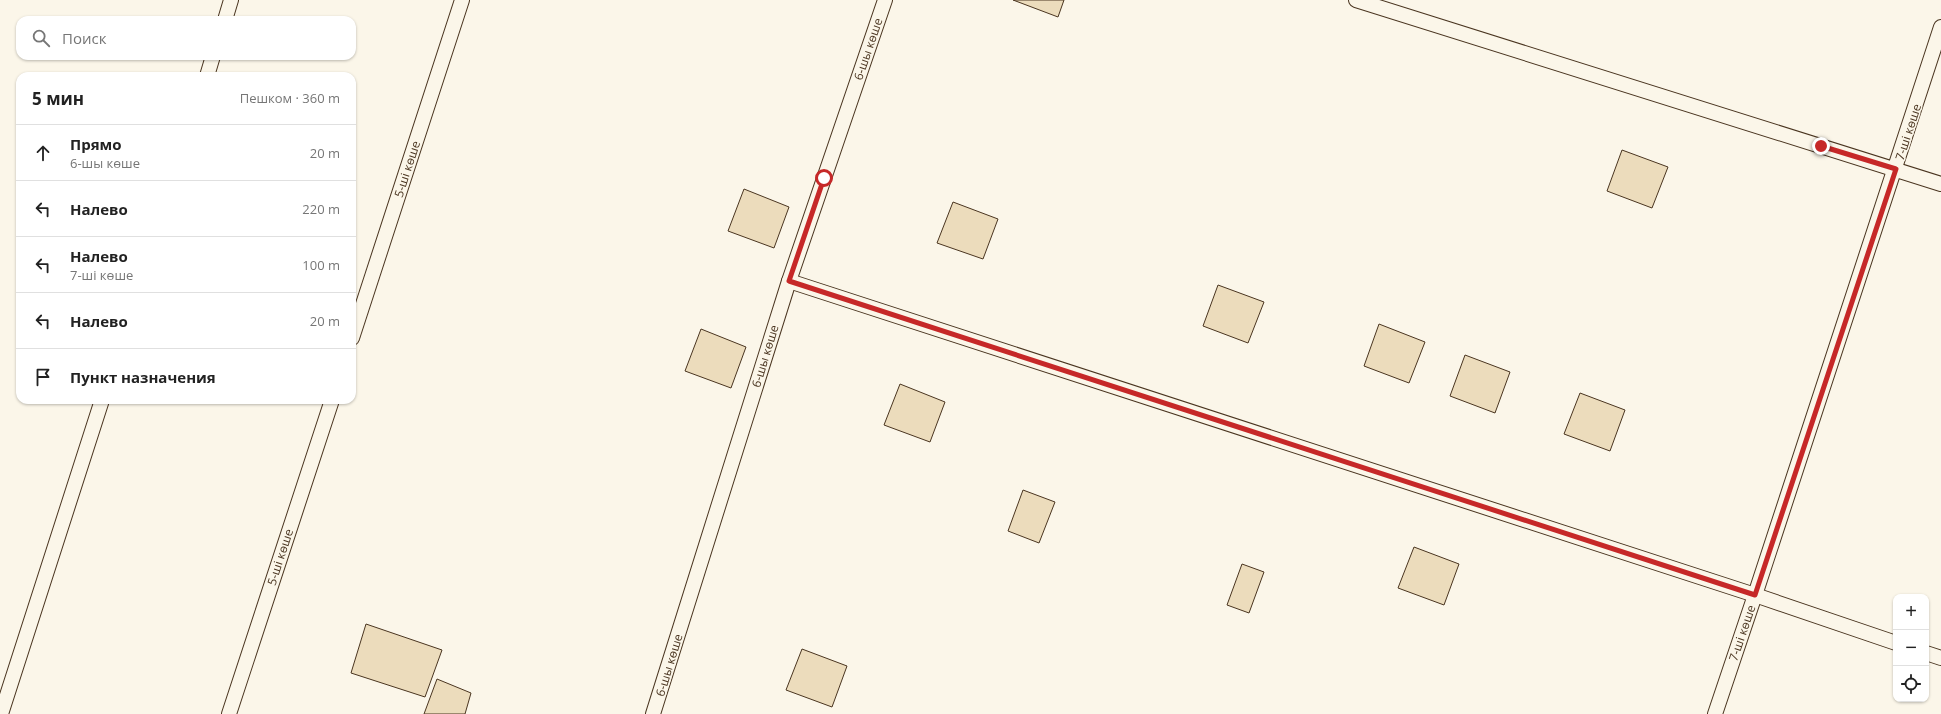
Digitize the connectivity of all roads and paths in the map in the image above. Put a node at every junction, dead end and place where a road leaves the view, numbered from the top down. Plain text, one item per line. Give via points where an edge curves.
1 (231, 0) edge
2 (462, 0) edge
3 (885, 0) edge
4 (1356, 0) edge
5 (226, 16) edge
6 (1941, 27) edge
7 (212, 60) edge
8 (208, 72) edge
9 (1896, 169) junction
10 (1941, 184) edge
11 (789, 281) junction
12 (356, 326) edge
13 (101, 404) edge
14 (331, 404) edge
15 (1755, 595) junction
16 (1893, 642) edge
17 (1929, 654) edge
18 (1941, 658) edge
19 (1, 714) edge
20 (229, 714) edge
21 (653, 714) edge
22 (1714, 714) edge

1 - 5 lane
2 - 12 lane, 5-ші көше
3 - 11 lane, 6-шы көше
4 - 9 lane
6 - 9 lane, 7-ші көше
7 - 8 lane
9 - 10 lane
9 - 15 lane, 7-ші көше
11 - 15 lane
11 - 21 lane, 6-шы көше
13 - 19 lane
14 - 20 lane, 5-ші көше
15 - 16 lane
15 - 22 lane, 7-ші көше
17 - 18 lane

